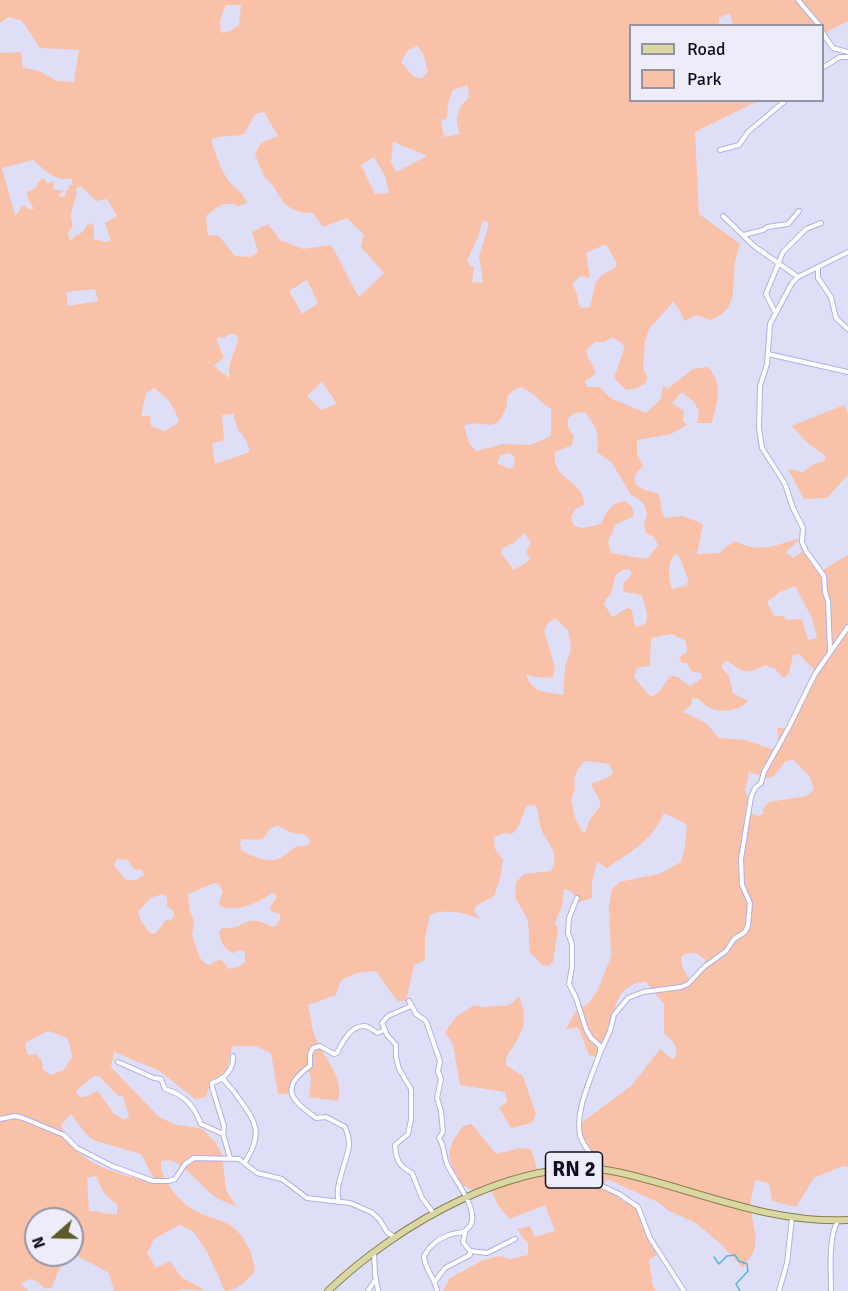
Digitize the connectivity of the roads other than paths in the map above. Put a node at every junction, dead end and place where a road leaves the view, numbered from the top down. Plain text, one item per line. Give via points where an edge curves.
1 (798, 0) edge
2 (818, 24) edge
3 (824, 35) edge
4 (848, 52) edge
5 (848, 57) edge
6 (824, 68) edge
7 (784, 102) edge
8 (720, 150) dead end
9 (799, 211) dead end
10 (723, 216) dead end
11 (821, 223) dead end
12 (743, 235) junction
13 (848, 252) edge
14 (778, 262) junction
15 (819, 268) junction
16 (798, 277) junction
17 (775, 313) junction
18 (848, 329) edge
19 (768, 354) junction
20 (848, 372) edge
21 (848, 627) edge
22 (830, 652) junction
23 (577, 898) dead end
24 (385, 1030) junction
25 (600, 1053) junction
26 (233, 1056) dead end
27 (118, 1062) dead end
28 (223, 1078) junction
29 (0, 1119) edge
30 (223, 1134) junction
31 (230, 1158) junction
32 (245, 1162) junction
33 (593, 1170) junction
34 (604, 1170) junction
35 (468, 1197) junction
36 (339, 1202) junction
37 (434, 1214) junction
38 (792, 1218) junction
39 (848, 1220) edge
40 (838, 1221) junction
41 (465, 1231) junction
42 (394, 1237) junction
43 (515, 1239) dead end
44 (374, 1251) junction
45 (470, 1251) junction
46 (375, 1279) junction
47 (436, 1285) junction
48 (328, 1291) edge
49 (368, 1291) edge
50 (378, 1291) edge
51 (437, 1291) edge
52 (684, 1291) edge
53 (779, 1291) edge
54 (831, 1291) edge

1 - 2 street
3 - 4 street via 833,48
5 - 6 street via 840,57
7 - 8 street via 748,132 739,145
9 - 12 street via 788,224
10 - 12 street
11 - 14 street via 806,229
12 - 14 street
13 - 15 street
14 - 16 street
14 - 17 street via 766,294
15 - 16 street
15 - 18 street via 818,278 831,297 836,318
16 - 17 street
17 - 19 street via 770,324
19 - 20 street
19 - 22 street via 760,386 762,448 785,484 803,528 806,551 824,576
21 - 22 street
22 - 25 street via 814,674 752,797 741,859 741,877 750,903 745,932 688,984 628,998 615,1015
23 - 25 street via 568,933 572,944 569,984
24 - 35 street via 384,1019 410,1004 426,1021 440,1061 437,1098 443,1132 439,1138 458,1186
24 - 36 street via 377,1033 360,1027 345,1037 334,1054 320,1046 313,1048 310,1066 292,1089 292,1097 316,1118 326,1117 345,1127 348,1152
24 - 37 street via 396,1045 399,1069 411,1089 408,1134 395,1145 396,1157 401,1168 412,1173 422,1198
25 - 34 street via 585,1095 580,1130 583,1142
26 - 28 street via 233,1065
27 - 30 street via 161,1079 165,1089 182,1097 198,1112 201,1124
28 - 30 street via 212,1083 212,1087 225,1126
28 - 32 street via 254,1119 256,1140
29 - 31 street via 23,1118 64,1135 77,1148 111,1166 153,1180 175,1179 194,1158
30 - 31 street
31 - 32 street
32 - 36 street via 257,1173 282,1179 307,1198
33 - 34 main road, RN 2
33 - 35 main road, RN 2 via 540,1174
33 - 52 street via 596,1183 638,1207 650,1238
34 - 38 main road, RN 2
35 - 37 main road, RN 2
35 - 41 street via 471,1220
36 - 42 street via 371,1212
37 - 42 main road, RN 2
38 - 40 main road, RN 2
38 - 53 street
39 - 40 main road, RN 2
40 - 54 street via 833,1233
41 - 45 street via 463,1242
41 - 47 street via 439,1239 424,1256
42 - 44 main road, RN 2
43 - 45 street via 487,1253
44 - 46 street
44 - 48 main road, RN 2
45 - 47 street via 468,1258 445,1268
46 - 49 street
46 - 50 street
47 - 51 street

